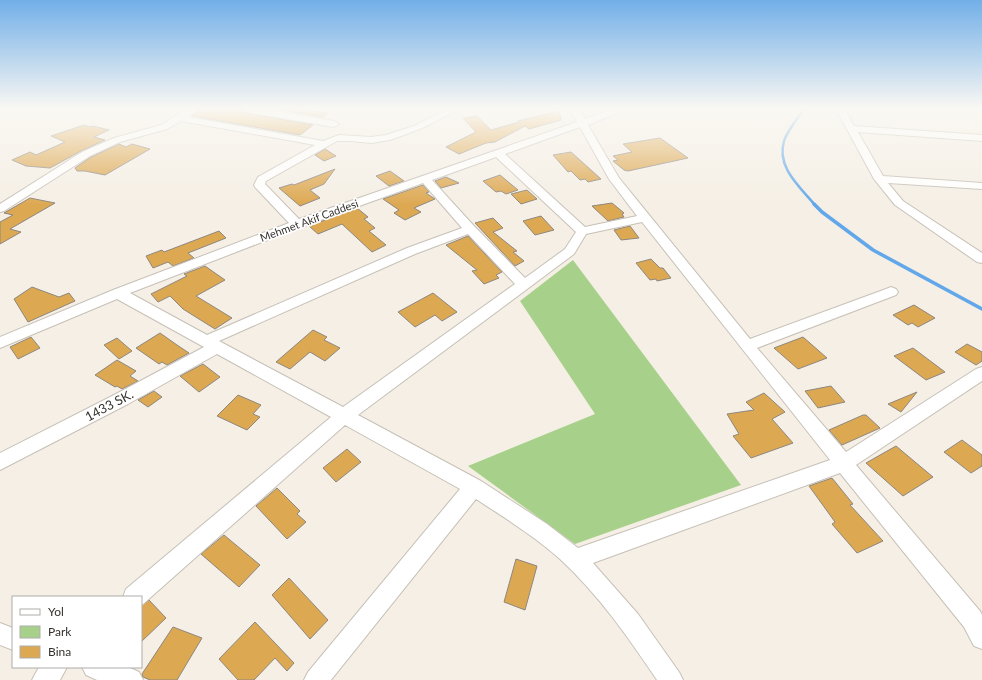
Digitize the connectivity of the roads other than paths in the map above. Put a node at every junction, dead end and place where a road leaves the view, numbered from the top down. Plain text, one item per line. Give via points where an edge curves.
1 (115, 141) edge
2 (306, 141) edge
3 (331, 141) edge
4 (535, 141) edge
5 (592, 141) edge
6 (858, 141) edge
7 (324, 144) junction
8 (498, 154) junction
9 (425, 179) junction
10 (879, 179) junction
11 (982, 186) edge
12 (0, 209) edge
13 (645, 218) junction
14 (297, 224) junction
15 (470, 230) junction
16 (582, 231) junction
17 (982, 248) edge
18 (966, 249) junction
19 (982, 259) edge
20 (524, 285) junction
21 (891, 292) dead end
22 (118, 293) junction
23 (0, 343) edge
24 (212, 344) junction
25 (747, 346) junction
26 (982, 373) edge
27 (344, 416) junction
28 (0, 462) edge
29 (843, 464) junction
30 (474, 487) junction
31 (575, 559) junction
32 (135, 596) edge
33 (0, 634) edge
34 (982, 638) edge
35 (12, 639) edge
36 (54, 668) edge
37 (97, 668) edge
38 (44, 680) edge
39 (131, 680) edge
40 (316, 680) edge
41 (671, 680) edge

1 - 12 street via 86,154
2 - 7 street
3 - 7 street
4 - 8 street, Mehmet Akif Caddesi
5 - 13 street via 614,179
6 - 10 street
7 - 14 street via 260,181 261,188
8 - 9 street, Mehmet Akif Caddesi
8 - 16 street
9 - 14 street, Mehmet Akif Caddesi
9 - 15 street
10 - 11 street
10 - 18 street via 899,203
13 - 16 street
13 - 25 street
14 - 22 street, Mehmet Akif Caddesi
15 - 20 street
15 - 24 street, 1433 SK. via 411,251
16 - 20 street via 570,250
17 - 18 street
18 - 19 street
20 - 27 street
21 - 25 street
22 - 23 street, Mehmet Akif Caddesi
22 - 24 street
24 - 27 street
24 - 28 street, 1433 SK. via 122,399
25 - 29 street
26 - 29 street
27 - 30 street
27 - 32 street
29 - 31 street
29 - 34 street via 972,619
30 - 31 street via 524,519
30 - 40 street
31 - 41 street via 617,605
33 - 35 street
36 - 38 street
37 - 39 street

